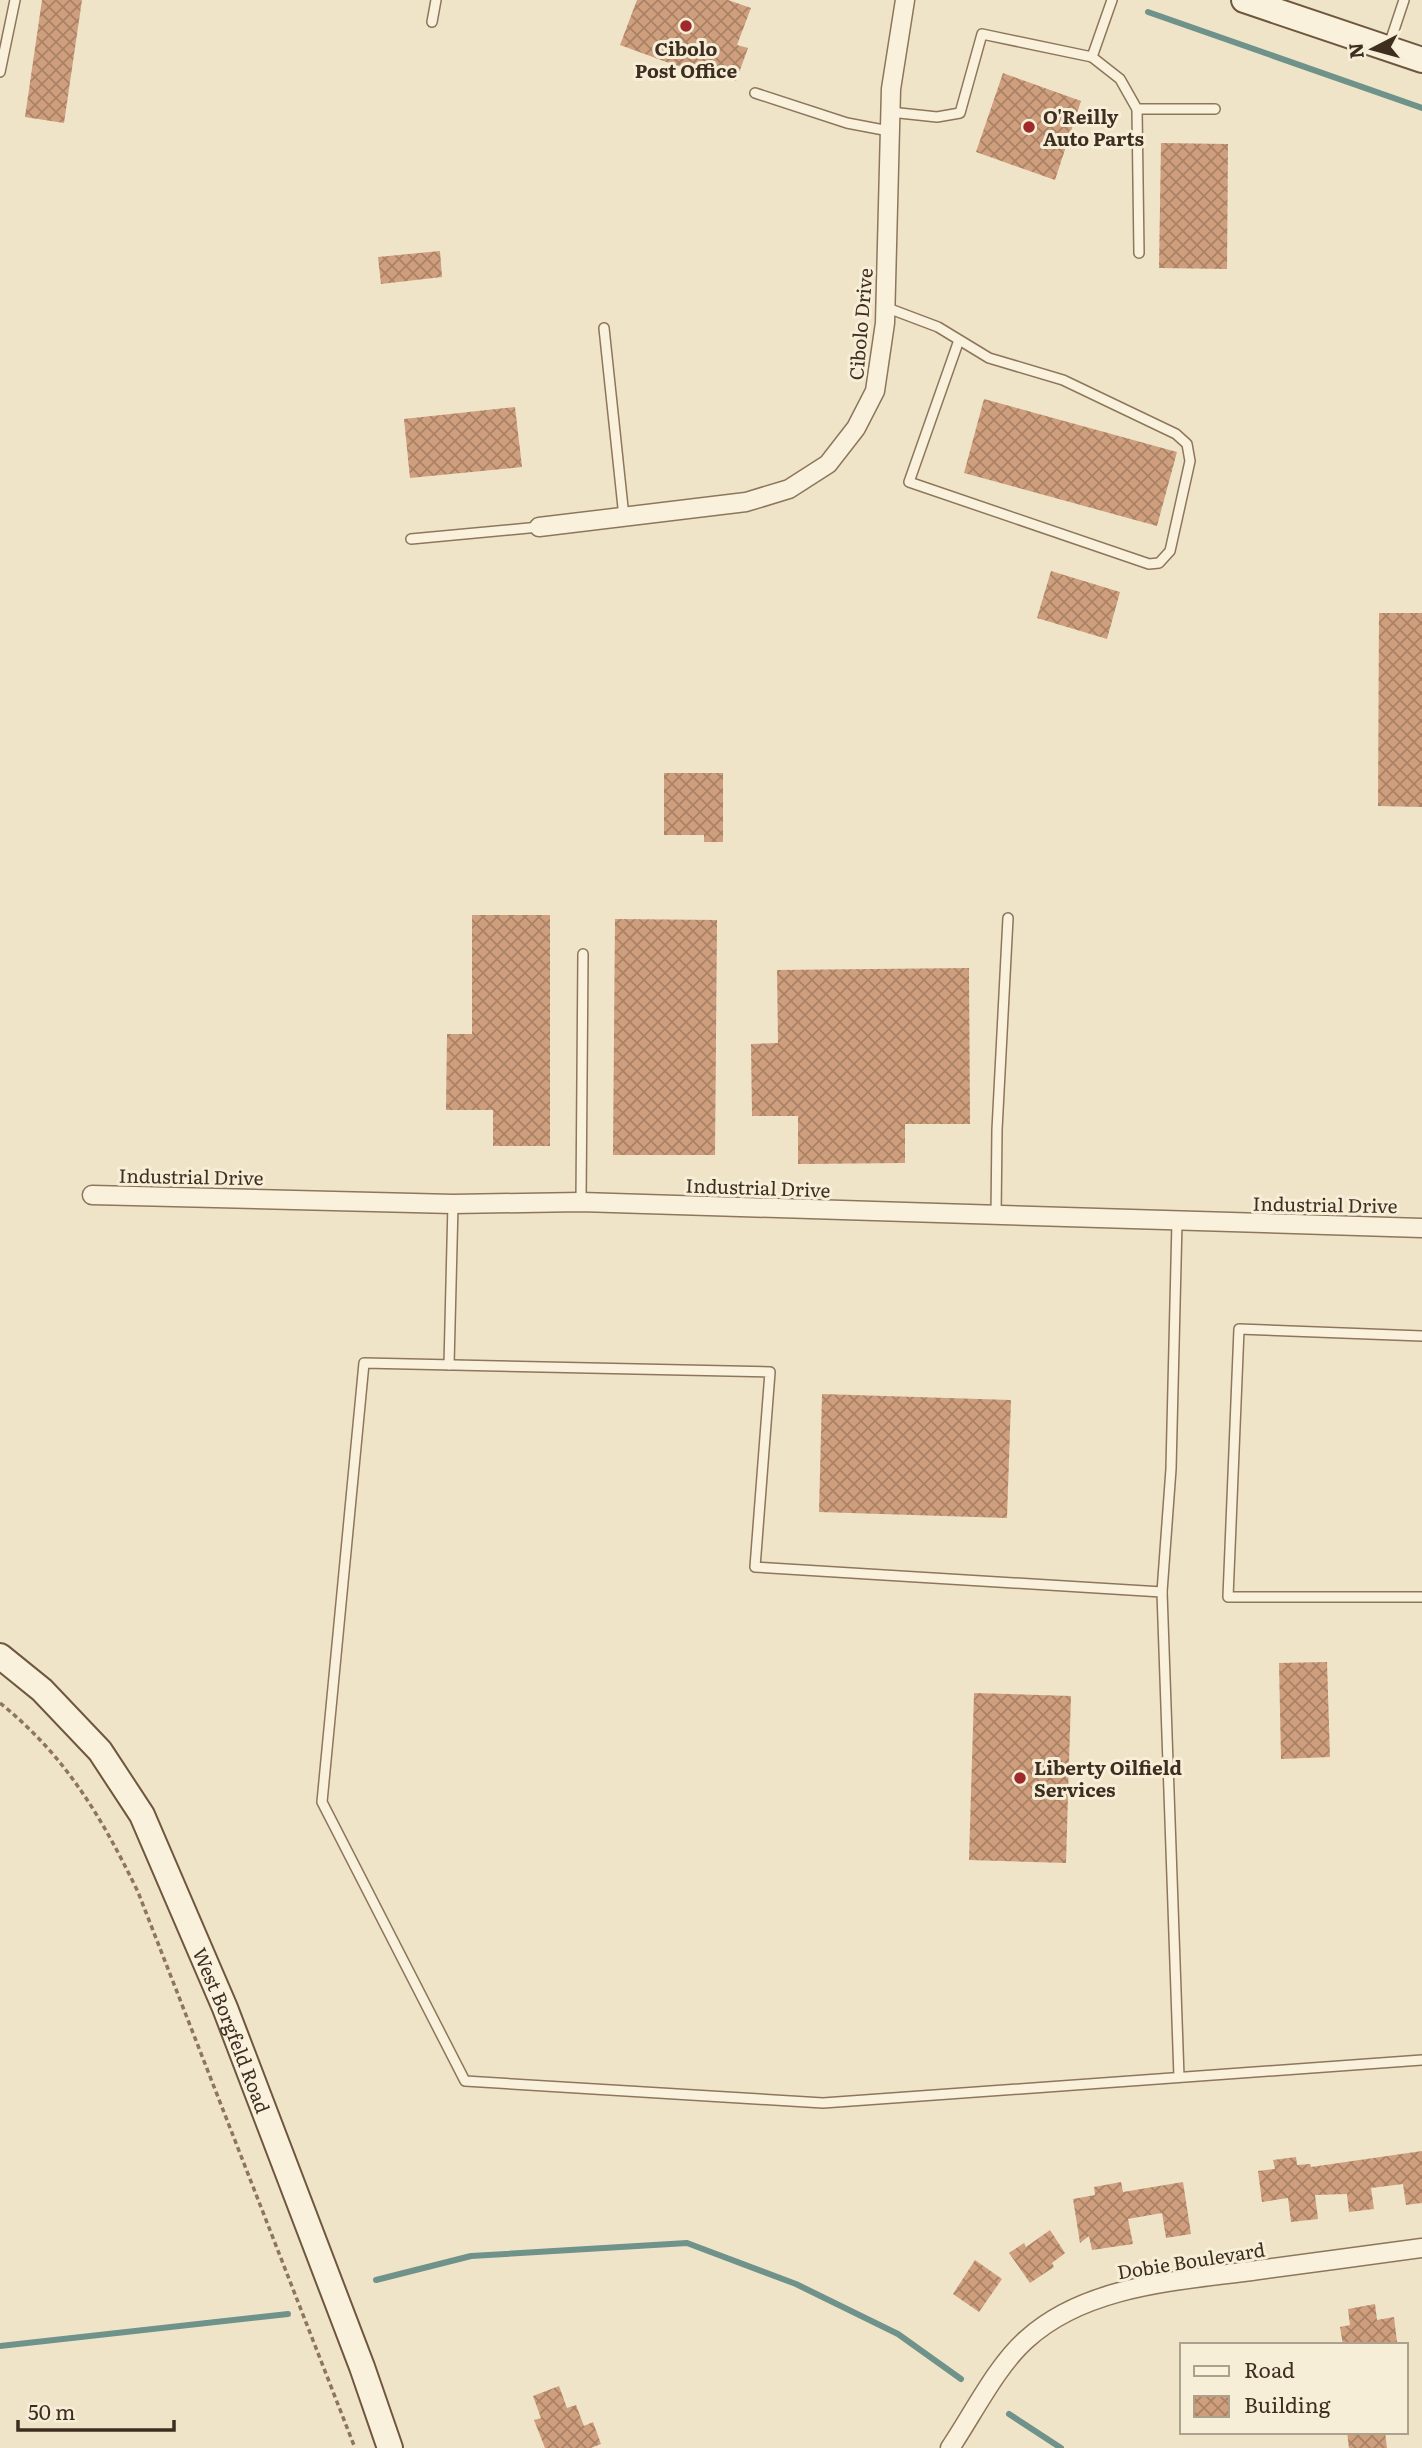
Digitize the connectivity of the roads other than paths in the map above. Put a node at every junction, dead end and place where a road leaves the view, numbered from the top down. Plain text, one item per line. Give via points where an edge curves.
1 (15, 0) edge
2 (436, 0) edge
3 (904, 0) edge
4 (1112, 0) edge
5 (1244, 0) edge
6 (1404, 0) edge
7 (432, 22) dead end
8 (1387, 50) junction
9 (1092, 57) junction
10 (1422, 60) edge
11 (0, 72) edge
12 (755, 93) dead end
13 (1137, 109) junction
14 (1215, 109) dead end
15 (890, 112) junction
16 (889, 131) junction
17 (1139, 253) dead end
18 (885, 307) junction
19 (604, 328) dead end
20 (959, 340) junction
21 (624, 517) junction
22 (539, 527) joint
23 (411, 539) dead end
24 (1008, 918) dead end
25 (583, 954) dead end
26 (93, 1195) dead end
27 (581, 1202) junction
28 (453, 1204) junction
29 (996, 1216) junction
30 (1177, 1222) junction
31 (1422, 1228) edge
32 (1422, 1336) edge
33 (449, 1365) junction
34 (1162, 1592) junction
35 (1422, 1597) edge
36 (0, 1656) edge
37 (1422, 2060) edge
38 (1179, 2077) junction
39 (1422, 2248) edge
40 (390, 2448) edge
41 (950, 2448) edge

1 - 11 lane
2 - 7 lane
3 - 15 street, Cibolo Drive
4 - 9 lane
5 - 8 street
6 - 8 lane
8 - 10 street
9 - 13 lane via 1120,79
9 - 15 lane via 982,34 960,113 937,117
12 - 16 lane via 847,123
13 - 14 lane
13 - 17 lane
15 - 16 street, Cibolo Drive
16 - 18 street, Cibolo Drive
18 - 20 lane
18 - 21 street, Cibolo Drive via 875,391 856,428 828,464 789,489 746,502
19 - 21 lane
20 - 20 lane via 989,358 1063,380 1176,434 1187,444 1190,461 1170,551 1159,564 909,482
21 - 22 street, Cibolo Drive
22 - 23 lane
24 - 29 lane
25 - 27 lane
26 - 28 street, Industrial Drive
27 - 28 street, Industrial Drive
27 - 29 street, Industrial Drive
28 - 33 lane
29 - 30 street, Industrial Drive
30 - 31 street, Industrial Drive
30 - 34 lane via 1171,1469
32 - 35 lane via 1239,1329 1228,1597
33 - 34 lane via 770,1372 755,1567
33 - 38 lane via 364,1363 322,1802 465,2081 823,2103
34 - 38 lane
36 - 40 street, West Borgfeld Road via 42,1690 100,1751 142,1815 225,2008
37 - 38 lane
39 - 41 street, Dobie Boulevard via 1165,2283 1097,2299 1045,2325 1014,2352

